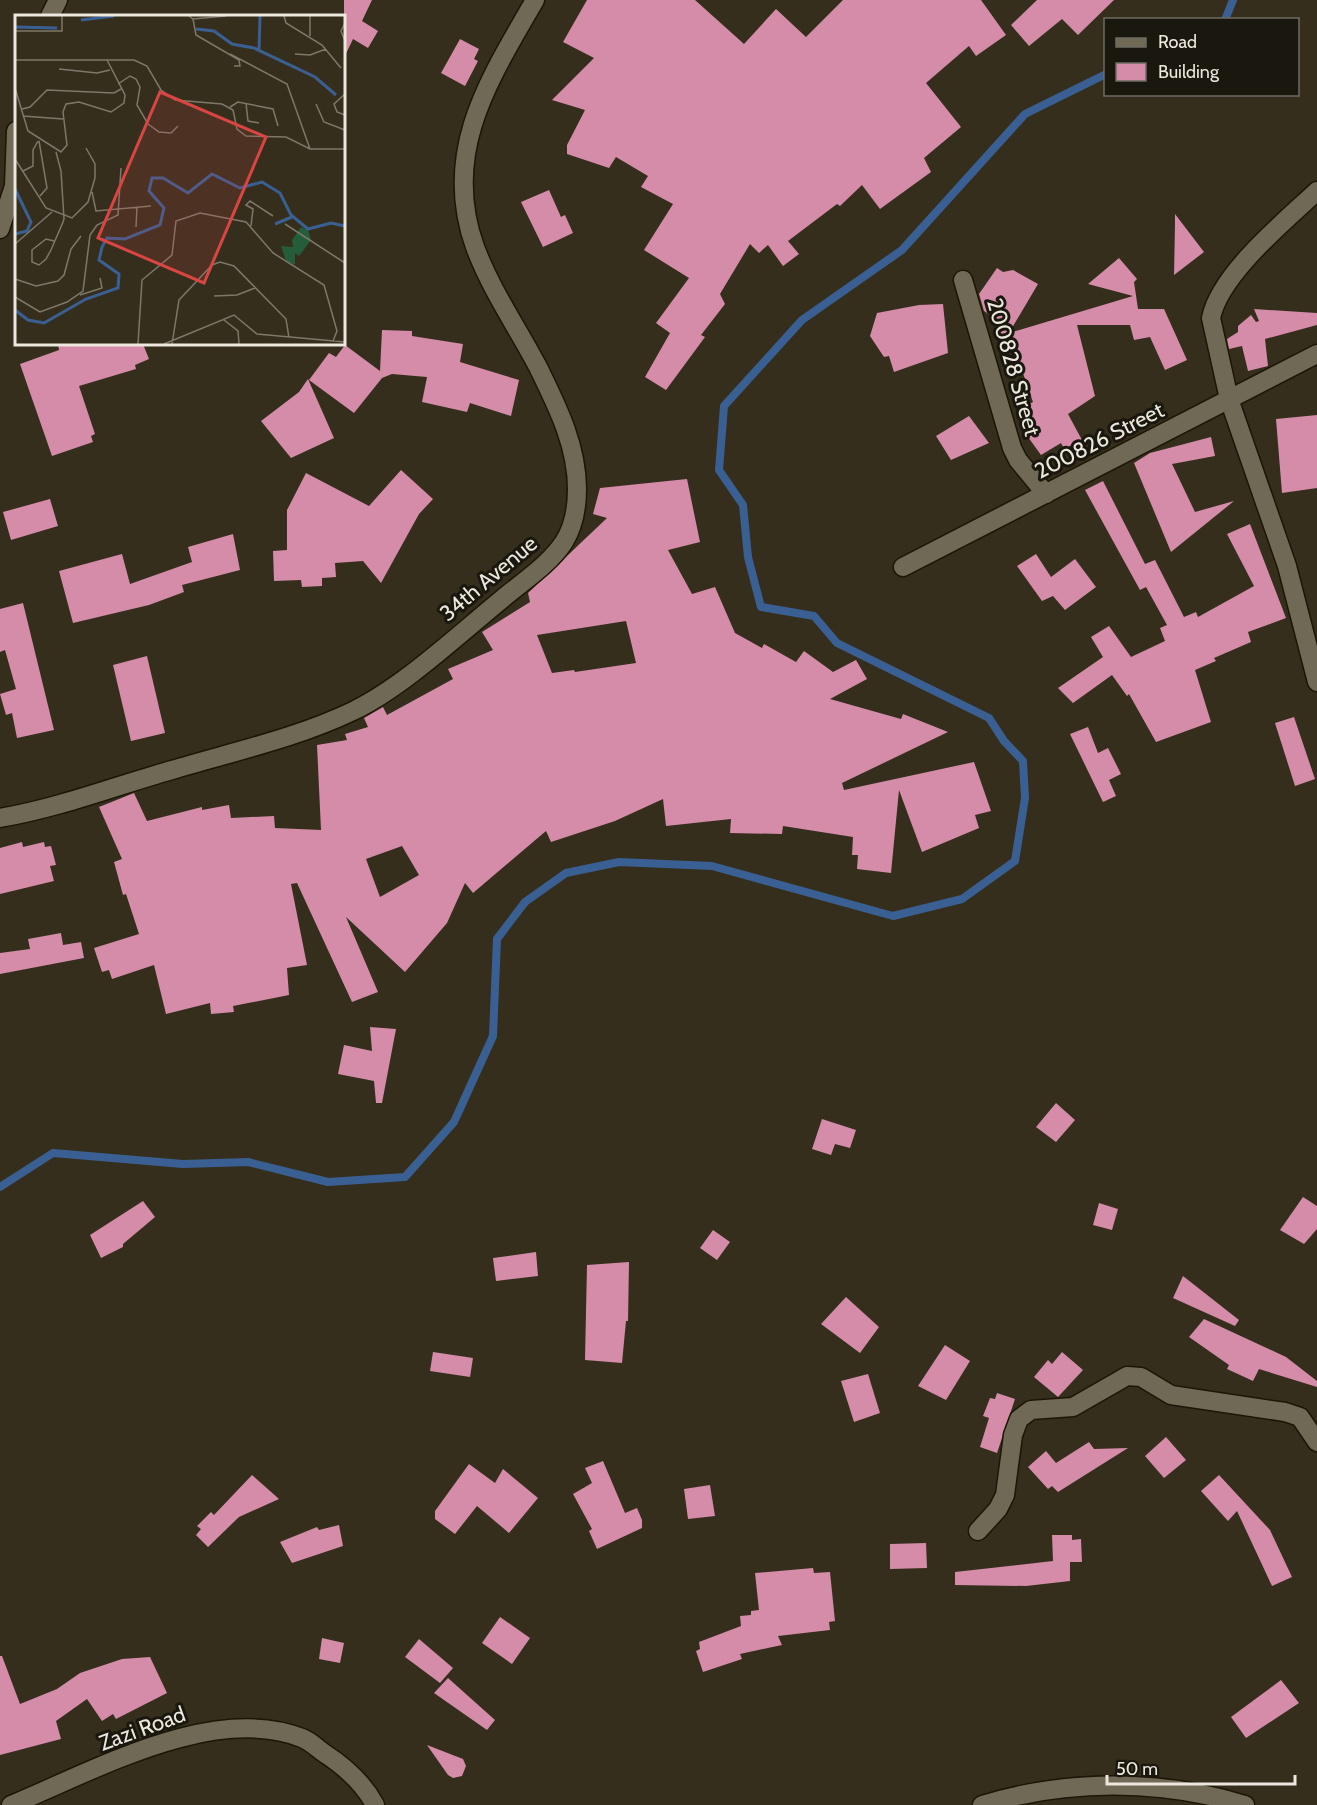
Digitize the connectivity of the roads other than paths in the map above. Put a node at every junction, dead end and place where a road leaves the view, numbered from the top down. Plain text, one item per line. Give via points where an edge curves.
1 (58, 0) edge
2 (535, 0) edge
3 (50, 15) edge
4 (15, 158) edge
5 (1317, 191) edge
6 (0, 229) edge
7 (963, 280) dead end
8 (1317, 354) edge
9 (1229, 399) junction
10 (1046, 494) junction
11 (903, 567) dead end
12 (1317, 682) edge
13 (0, 818) edge
14 (1317, 1442) edge
15 (978, 1531) dead end
16 (11, 1805) edge
17 (375, 1805) edge
18 (982, 1805) edge
19 (1245, 1805) edge

1 - 3 street
2 - 13 street, 34th Avenue via 475,112 466,148 464,192 476,248 555,400 571,446 576,511 572,529 562,545 435,655 355,710 98,795
4 - 6 street via 14,186
5 - 9 street via 1229,278 1214,304 1213,332
7 - 10 street, 200828 Street via 1012,448
8 - 9 street, 200826 Street
9 - 10 street, 200826 Street
9 - 12 street via 1287,566
10 - 11 street, 200826 Street
14 - 15 street via 1300,1417 1171,1395 1141,1377 1127,1376 1073,1407 1031,1410 1019,1419 1013,1435 1005,1495
16 - 17 street, Zazi Road via 164,1741 214,1729 255,1728 302,1738 341,1764
18 - 19 street via 1057,1788 1114,1785 1178,1791

